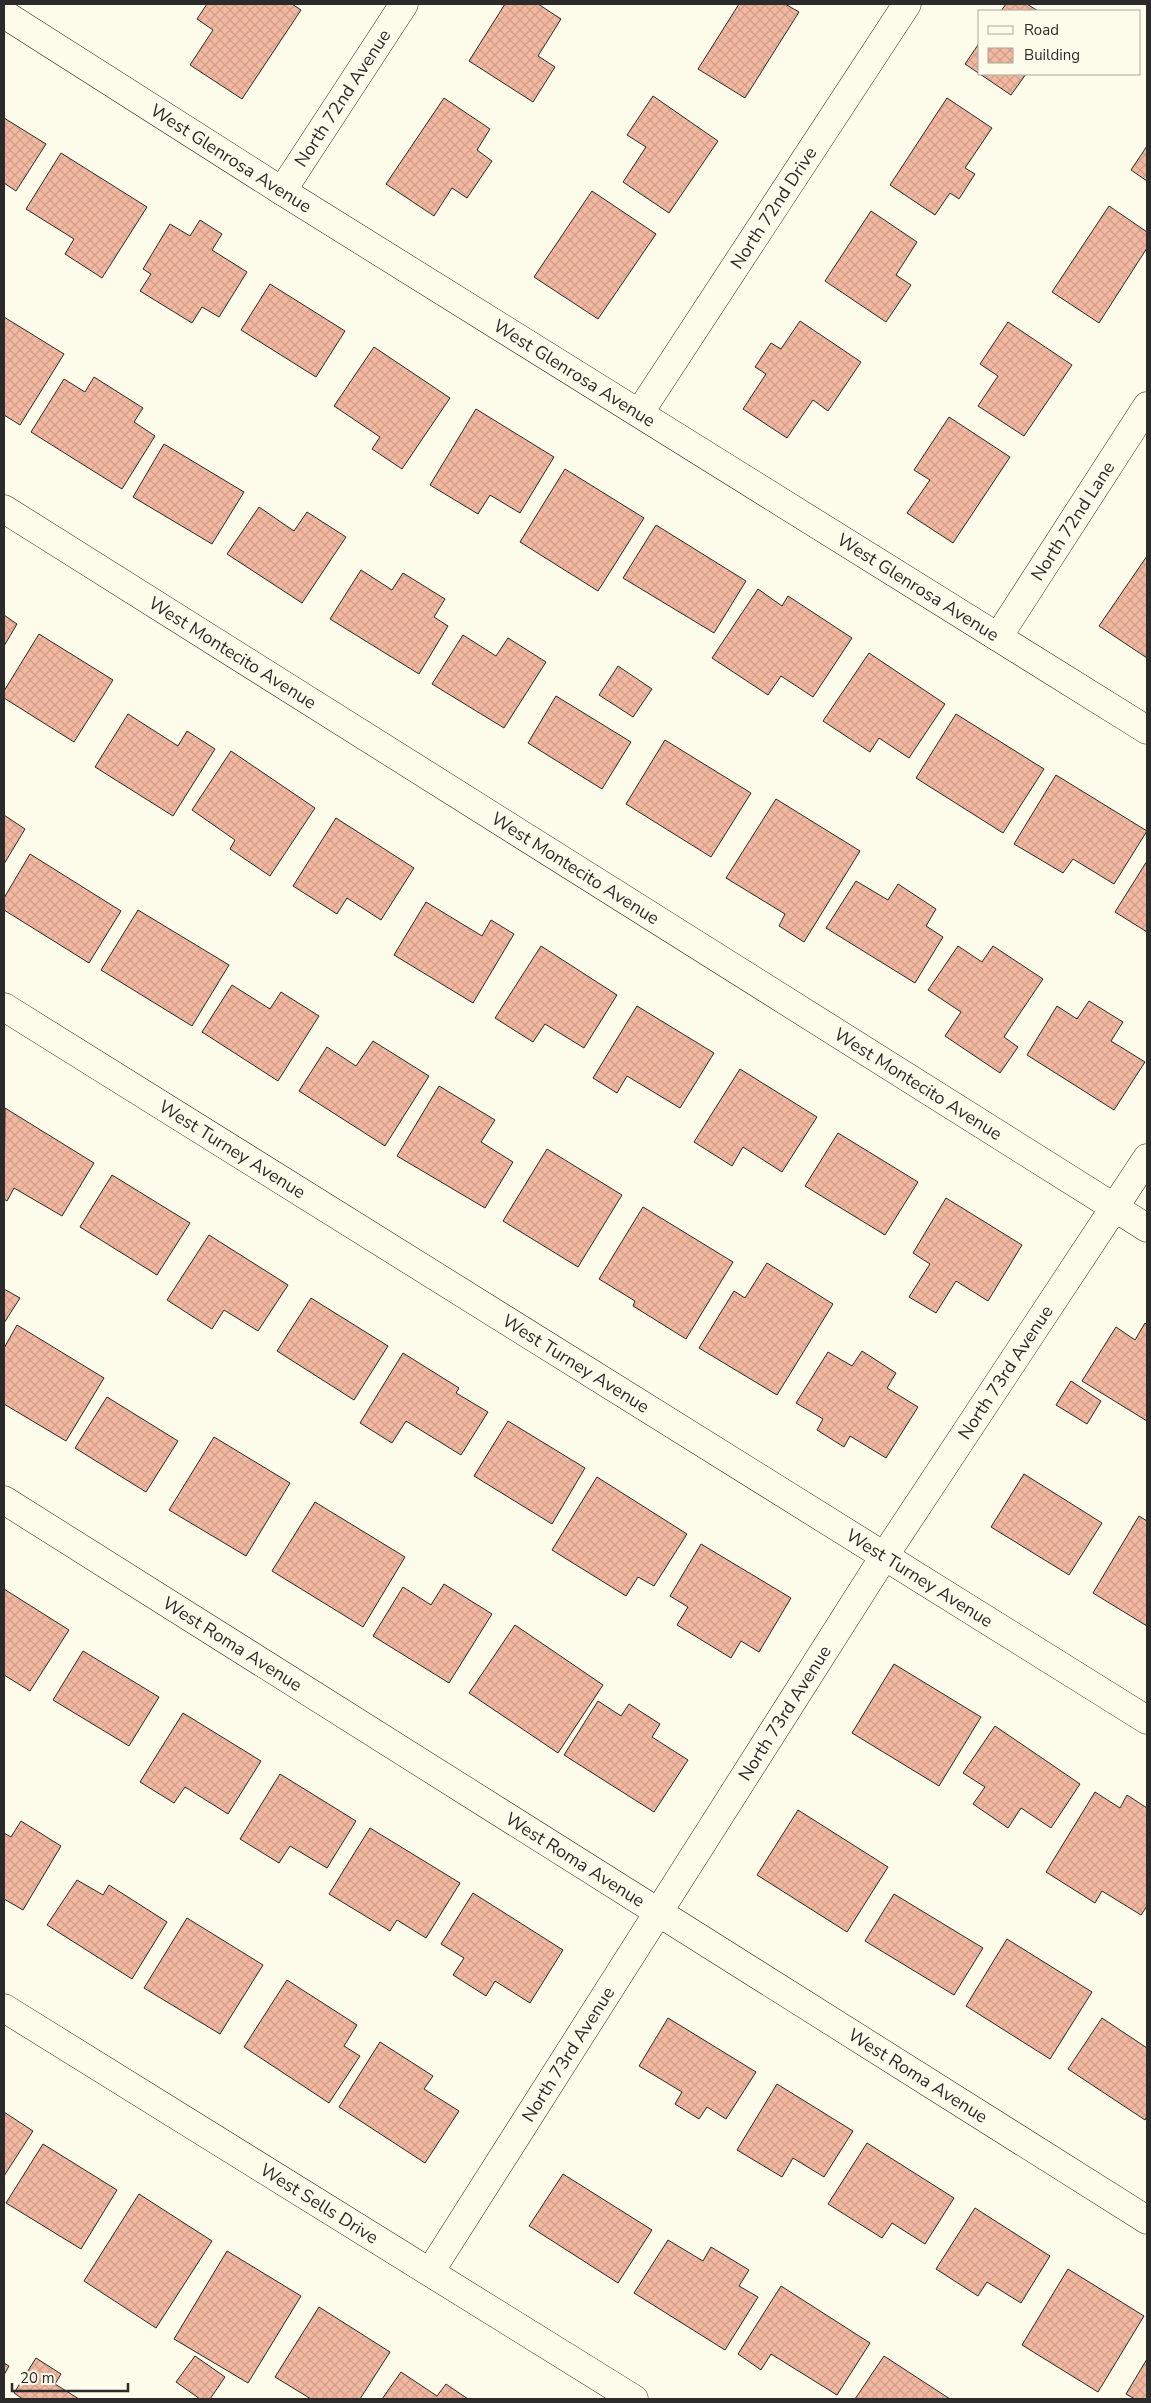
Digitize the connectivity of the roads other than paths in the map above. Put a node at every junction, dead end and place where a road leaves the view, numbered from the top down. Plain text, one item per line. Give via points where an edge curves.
1 (404, 4) edge
2 (907, 4) edge
3 (4, 14) edge
4 (282, 191) junction
5 (1147, 406) edge
6 (640, 412) junction
7 (4, 509) edge
8 (998, 637) junction
9 (1147, 730) edge
10 (4, 1007) edge
11 (1147, 1158) edge
12 (1114, 1208) junction
13 (1147, 1228) edge
14 (4, 1500) edge
15 (884, 1555) junction
16 (1147, 1720) edge
17 (657, 1912) junction
18 (4, 2008) edge
19 (1147, 2220) edge
20 (430, 2272) junction
21 (634, 2399) edge

1 - 4 street, North 72nd Avenue
2 - 6 street, North 72nd Drive
3 - 4 street, West Glenrosa Avenue
4 - 6 street, West Glenrosa Avenue
5 - 8 street, North 72nd Lane
6 - 8 street, West Glenrosa Avenue
7 - 12 street, West Montecito Avenue
8 - 9 street, West Glenrosa Avenue
10 - 15 street, West Turney Avenue
11 - 12 street, North 73rd Avenue
12 - 13 street, West Montecito Avenue
12 - 15 street, North 73rd Avenue
14 - 17 street, West Roma Avenue
15 - 16 street, West Turney Avenue
15 - 17 street, North 73rd Avenue
17 - 19 street, West Roma Avenue
17 - 20 street, North 73rd Avenue
18 - 20 street, West Sells Drive
20 - 21 street, West Sells Drive

